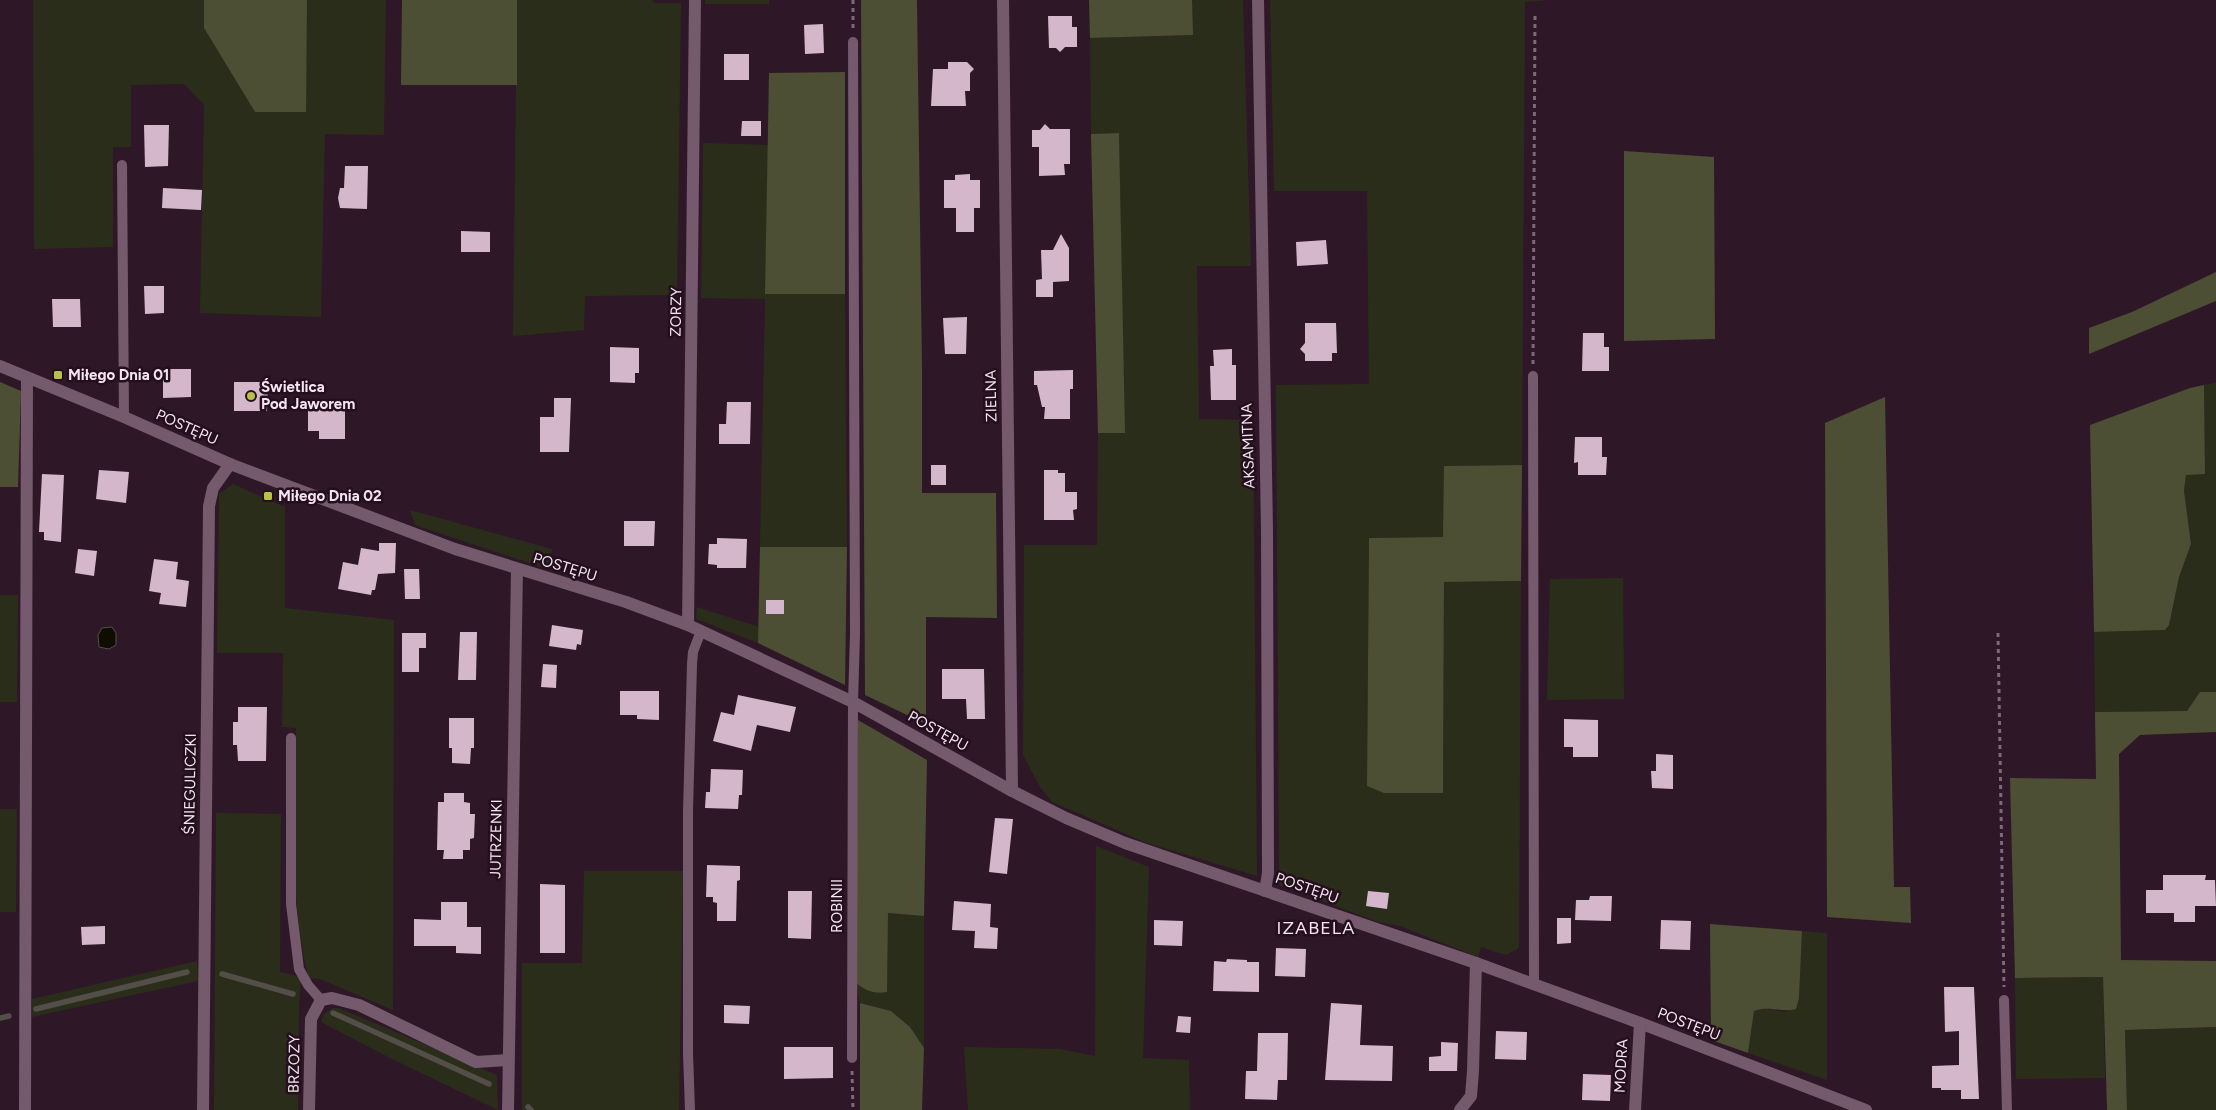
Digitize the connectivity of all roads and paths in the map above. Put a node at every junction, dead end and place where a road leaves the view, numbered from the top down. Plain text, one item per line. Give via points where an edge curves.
1 (695, 0) edge
2 (853, 0) edge
3 (1002, 0) edge
4 (1258, 0) edge
5 (1535, 14) dead end
6 (853, 42) joint
7 (122, 165) dead end
8 (0, 366) edge
9 (1533, 376) joint
10 (27, 378) junction
11 (124, 417) junction
12 (230, 464) junction
13 (517, 569) junction
14 (688, 625) junction
15 (701, 631) junction
16 (1998, 633) dead end
17 (853, 702) junction
18 (291, 738) dead end
19 (1012, 791) junction
20 (1265, 891) junction
21 (1476, 964) junction
22 (1534, 985) junction
23 (321, 1000) junction
24 (2004, 1000) joint
25 (1640, 1023) junction
26 (852, 1058) joint
27 (508, 1060) junction
28 (25, 1110) edge
29 (203, 1110) edge
30 (309, 1110) edge
31 (508, 1110) edge
32 (690, 1110) edge
33 (852, 1110) edge
34 (1460, 1110) edge
35 (1635, 1110) edge
36 (1866, 1110) edge
37 (2007, 1110) edge

1 - 14 street, ZORZY
2 - 6 path
3 - 19 street, ZIELNA
4 - 20 street, AKSAMITNA via 1267,541 1268,873
5 - 9 path
6 - 17 lane, ROBINII
7 - 11 lane
8 - 10 street, POSTĘPU
9 - 22 lane
10 - 11 street, POSTĘPU
10 - 28 street
11 - 12 street, POSTĘPU
12 - 13 street, POSTĘPU via 455,549
12 - 29 street, ŚNIEGULICZKI via 213,488 209,506
13 - 14 street, POSTĘPU via 626,602
13 - 27 street, JUTRZENKI
14 - 15 street, POSTĘPU
15 - 17 street, POSTĘPU
15 - 32 lane via 692,664 688,811
16 - 24 path
17 - 19 street, POSTĘPU
17 - 26 lane, ROBINII
18 - 23 lane via 291,904 299,969
19 - 20 street, POSTĘPU via 1125,843
20 - 21 street, POSTĘPU
21 - 22 street, POSTĘPU
21 - 34 street via 1471,1096
22 - 25 street, POSTĘPU
23 - 27 street via 332,998 359,1005 476,1062
23 - 30 street, BRZOZY via 311,1019
24 - 37 lane
25 - 35 street, MODRA
25 - 36 street, POSTĘPU
26 - 33 path
27 - 31 street, JUTRZENKI

